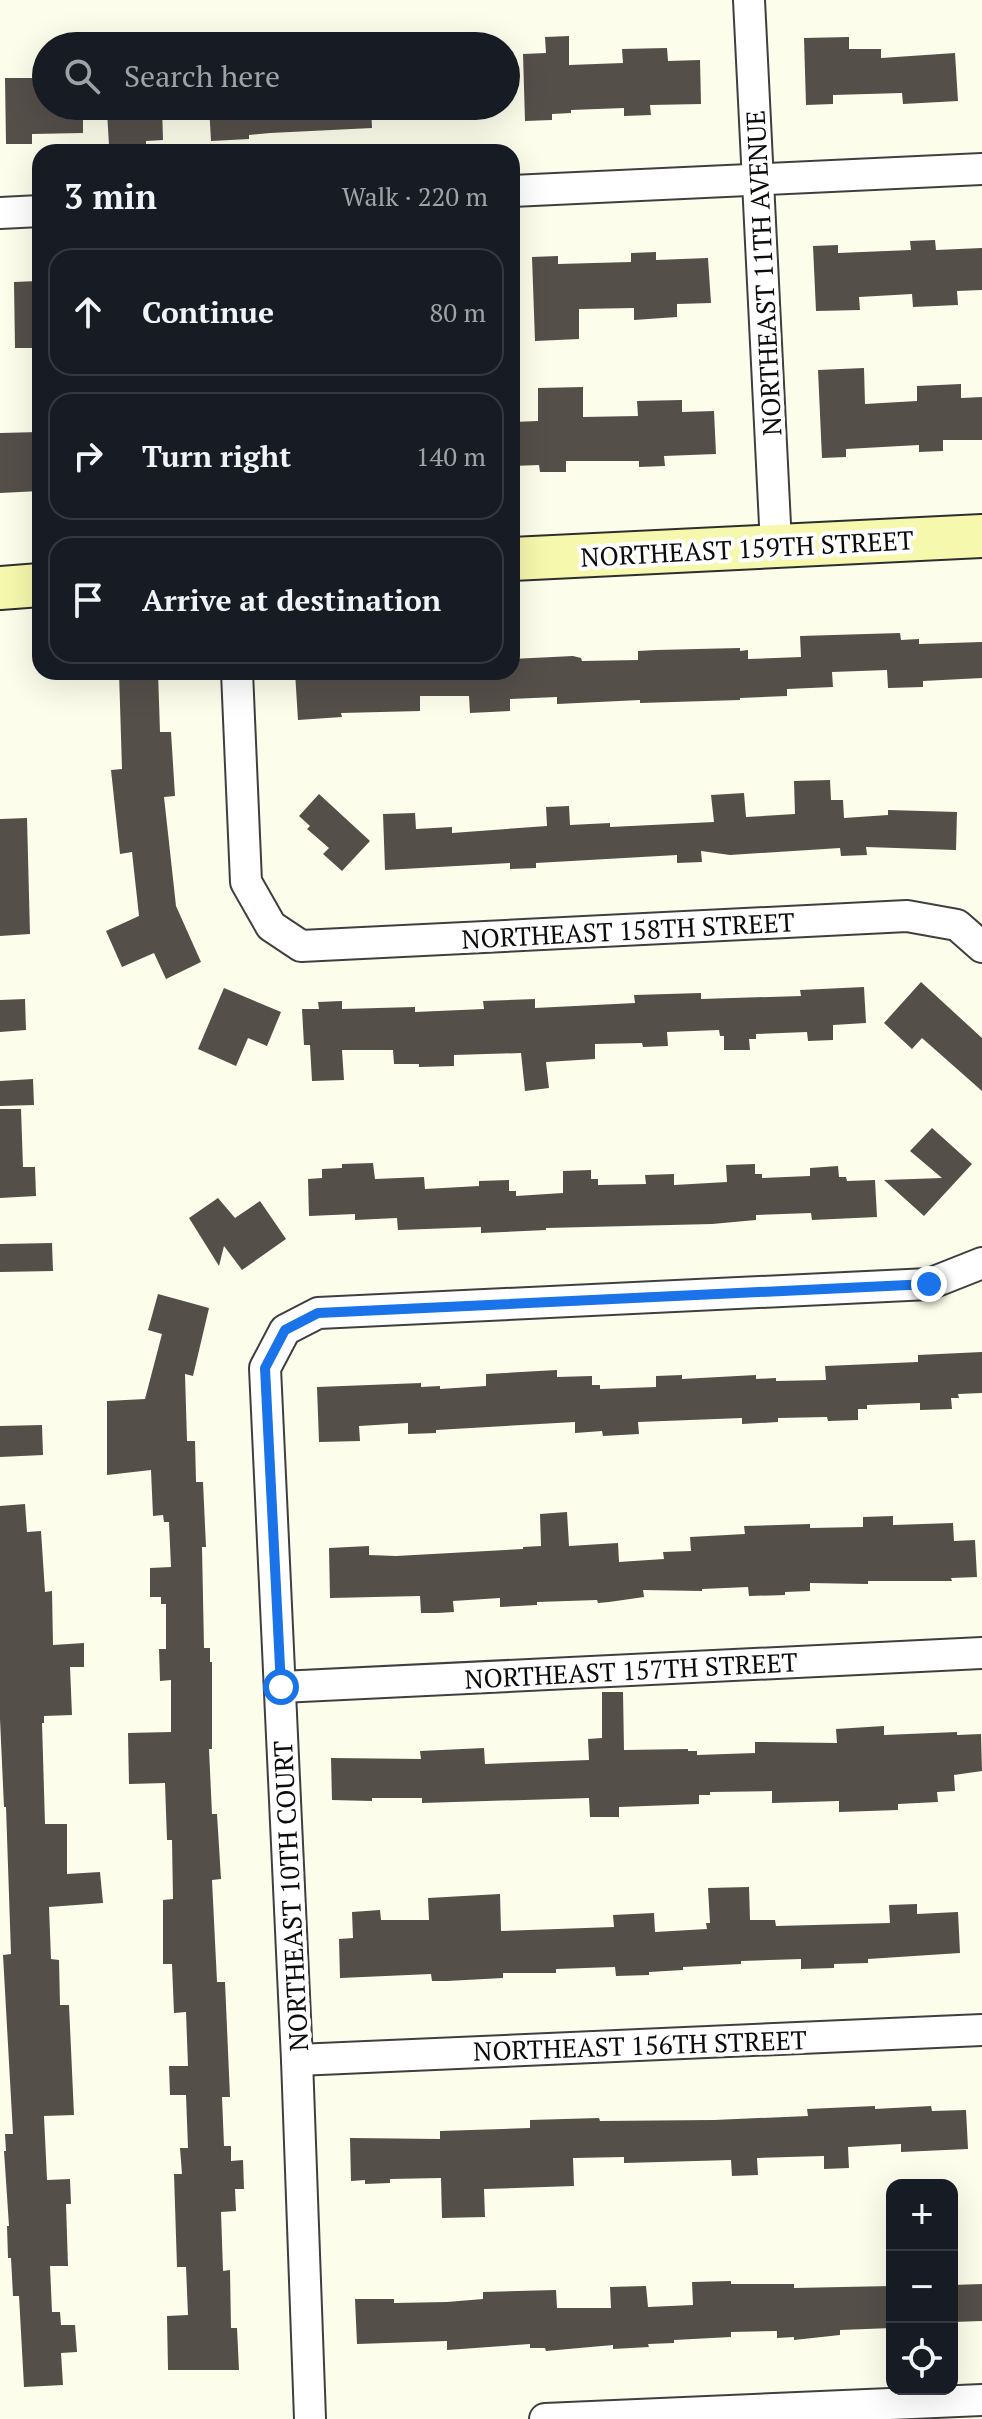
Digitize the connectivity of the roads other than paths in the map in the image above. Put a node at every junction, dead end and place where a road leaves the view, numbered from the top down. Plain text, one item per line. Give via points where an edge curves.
1 (749, 0) edge
2 (982, 169) edge
3 (758, 180) junction
4 (520, 191) edge
5 (32, 211) edge
6 (0, 213) edge
7 (982, 536) edge
8 (776, 545) junction
9 (520, 559) edge
10 (32, 586) edge
11 (0, 588) edge
12 (237, 680) edge
13 (982, 947) edge
14 (982, 1263) edge
15 (982, 1653) edge
16 (281, 1687) junction
17 (982, 2030) edge
18 (297, 2060) junction
19 (982, 2400) edge
20 (310, 2419) edge
21 (545, 2419) edge

1 - 3 street, NORTHEAST 11TH AVENUE
2 - 3 street
3 - 4 street
3 - 8 street, NORTHEAST 11TH AVENUE
5 - 6 street
7 - 8 street, NORTHEAST 159TH STREET
8 - 9 street, NORTHEAST 159TH STREET
10 - 11 street
12 - 13 street, NORTHEAST 158TH STREET via 246,882 271,926 301,946 907,916 957,925
14 - 16 street, NORTHEAST 10TH COURT via 929,1284 318,1313 285,1330 265,1368
15 - 16 street, NORTHEAST 157TH STREET
16 - 18 street, NORTHEAST 10TH COURT
17 - 18 street, NORTHEAST 156TH STREET
18 - 20 street, NORTHEAST 10TH COURT
19 - 21 street

